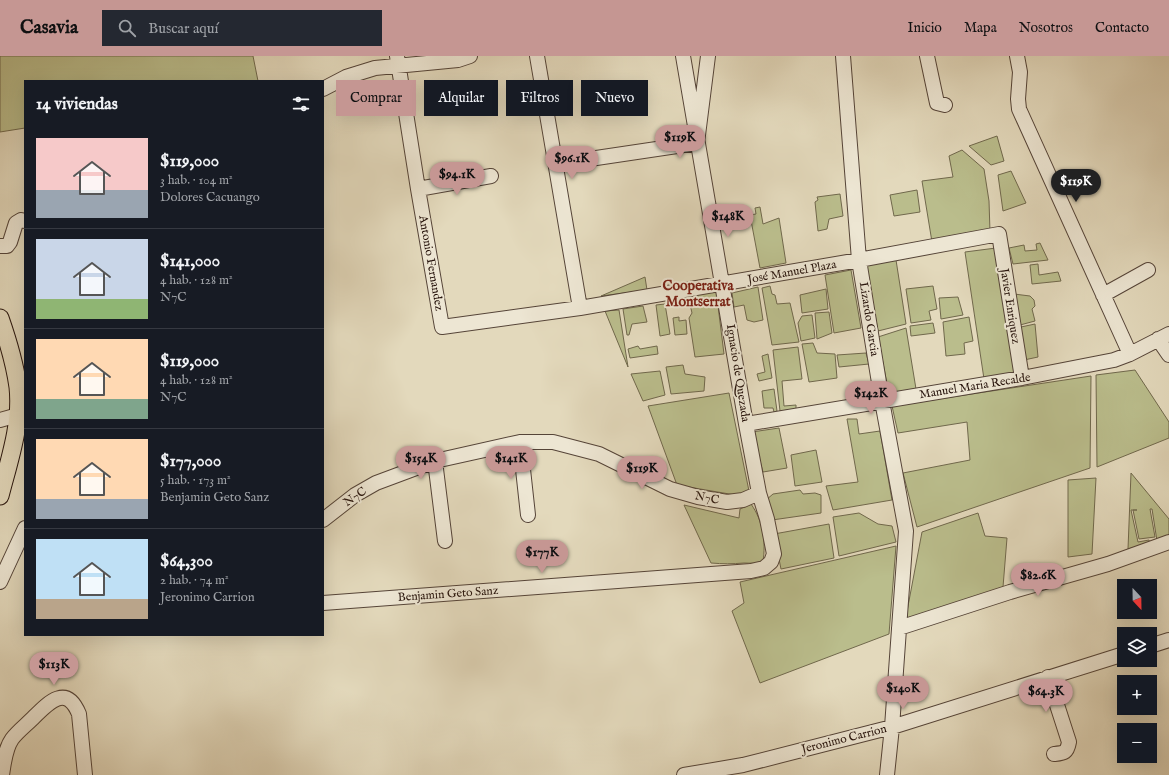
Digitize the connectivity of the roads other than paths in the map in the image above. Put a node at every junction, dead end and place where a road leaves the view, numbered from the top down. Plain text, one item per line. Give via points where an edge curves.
1 (470, 56) edge
2 (537, 56) edge
3 (683, 56) edge
4 (708, 56) edge
5 (843, 56) edge
6 (927, 56) edge
7 (1017, 56) edge
8 (398, 61) edge
9 (324, 88) edge
10 (945, 105) dead end
11 (697, 143) junction
12 (556, 164) junction
13 (491, 176) dead end
14 (418, 189) junction
15 (24, 221) edge
16 (999, 234) joint
17 (0, 246) edge
18 (859, 260) junction
19 (1148, 270) dead end
20 (723, 284) junction
21 (1104, 295) junction
22 (580, 308) junction
23 (0, 318) edge
24 (442, 327) joint
25 (1164, 337) edge
26 (1130, 354) junction
27 (1169, 355) edge
28 (1022, 378) junction
29 (882, 401) junction
30 (18, 415) junction
31 (0, 420) edge
32 (746, 424) junction
33 (520, 442) junction
34 (435, 461) junction
35 (759, 492) junction
36 (0, 496) edge
37 (528, 516) dead end
38 (324, 519) edge
39 (24, 530) edge
40 (445, 541) dead end
41 (1169, 542) edge
42 (764, 568) joint
43 (0, 582) edge
44 (324, 603) edge
45 (899, 628) junction
46 (1169, 640) edge
47 (1157, 644) edge
48 (1117, 656) edge
49 (1048, 677) junction
50 (892, 727) junction
51 (1054, 754) dead end
52 (2, 775) edge
53 (85, 775) edge
54 (684, 775) edge
55 (886, 775) edge

1 - 8 street via 458,60
2 - 12 street
3 - 11 street, Ignacio de Quezada
4 - 11 street
5 - 18 street, Lizardo Garcia
6 - 10 street via 937,103
7 - 21 street via 1020,72 1019,109
8 - 9 street via 346,77
8 - 14 street, Antonio Fernandez
11 - 12 street
11 - 20 street, Ignacio de Quezada
12 - 22 street
13 - 14 street
14 - 24 street, Antonio Fernandez
15 - 17 street via 16,223 7,246
16 - 18 street, José Manuel Plaza
16 - 28 street, Javier Enriquez
18 - 20 street, José Manuel Plaza
18 - 29 street, Lizardo Garcia
19 - 21 street
20 - 22 street, José Manuel Plaza
20 - 32 street, Ignacio de Quezada
21 - 26 street
22 - 24 street, José Manuel Plaza
23 - 30 main road via 18,387
25 - 26 street, Manuel Maria Recalde
25 - 27 street, Manuel Maria Recalde
26 - 28 street, Manuel Maria Recalde via 1114,360
28 - 29 street, Manuel Maria Recalde
29 - 32 street, Manuel Maria Recalde
29 - 45 street, Lizardo Garcia via 906,531
30 - 31 street
30 - 36 main road
32 - 35 street, Ignacio de Quezada
33 - 34 street, N7C
33 - 35 street, N7C via 553,442 599,454 670,489 698,497 727,502 743,500
33 - 37 street
34 - 38 street, N7C via 376,483 355,495
34 - 40 street
35 - 42 street, Ignacio de Quezada via 774,554 772,562
39 - 43 street
41 - 45 street via 1108,564
42 - 44 street, Benjamin Geto Sanz via 752,571
45 - 50 street, Lizardo Garcia
46 - 47 street
48 - 49 street, Jeronimo Carrion
49 - 50 street, Jeronimo Carrion
49 - 51 street via 1069,742 1065,752
50 - 54 street, Jeronimo Carrion via 743,765
50 - 55 street, Lizardo Garcia
52 - 53 street via 7,749 12,739 47,705 60,698 69,698 79,714

